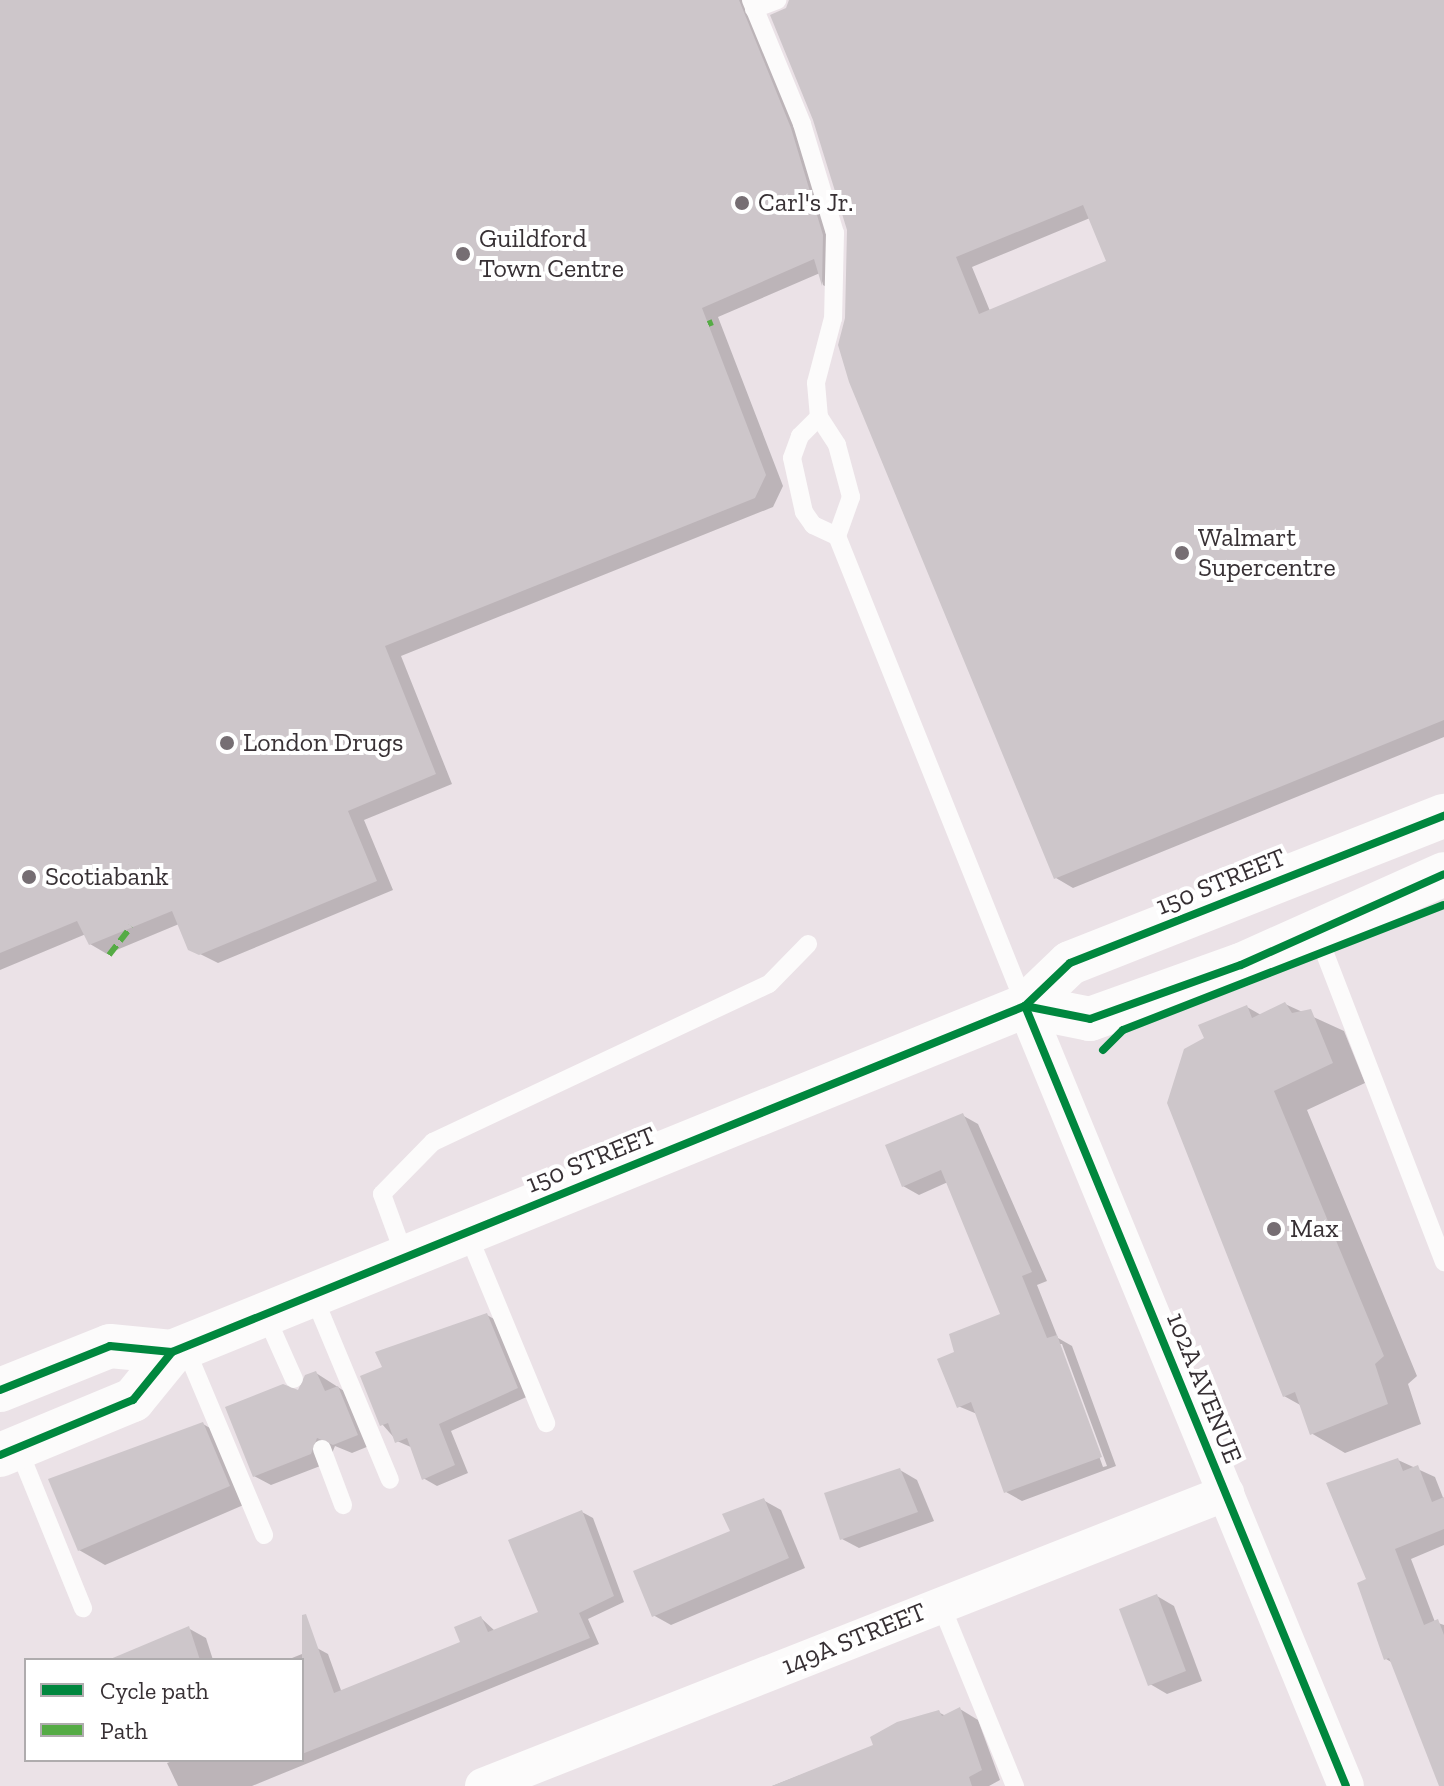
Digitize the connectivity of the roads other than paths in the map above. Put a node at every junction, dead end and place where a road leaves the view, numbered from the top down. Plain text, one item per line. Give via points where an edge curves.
1 (777, 0) edge
2 (752, 4) edge
3 (819, 417) junction
4 (837, 536) junction
5 (1444, 816) edge
6 (1444, 874) edge
7 (1317, 933) junction
8 (808, 944) dead end
9 (1025, 1006) junction
10 (467, 1232) junction
11 (405, 1257) junction
12 (1444, 1262) edge
13 (313, 1295) junction
14 (265, 1314) junction
15 (179, 1350) junction
16 (53, 1369) junction
17 (294, 1379) dead end
18 (0, 1390) edge
19 (546, 1423) dead end
20 (6, 1442) edge
21 (322, 1449) dead end
22 (390, 1480) dead end
23 (1226, 1493) junction
24 (343, 1505) dead end
25 (264, 1535) dead end
26 (941, 1605) junction
27 (83, 1608) dead end
28 (483, 1786) edge
29 (1015, 1786) edge
30 (1346, 1786) edge

1 - 2 lane
2 - 3 lane via 802,124 835,233 833,318 816,383
3 - 4 lane via 837,445 851,497
3 - 4 lane via 800,436 792,458 804,512 813,525
4 - 9 lane
5 - 9 main road, 150 STREET via 1070,963
6 - 7 main road
7 - 9 main road via 1090,1019
7 - 12 lane
8 - 11 lane via 769,984 433,1142 382,1194
9 - 10 main road, 150 STREET
9 - 23 street, 102A AVENUE
10 - 11 main road, 150 STREET
10 - 19 lane
11 - 13 main road, 150 STREET
13 - 14 main road, 150 STREET
13 - 22 lane
14 - 15 main road, 150 STREET
14 - 17 lane
15 - 16 main road, 150 STREET via 110,1346
15 - 20 main road, 150 STREET via 133,1400
15 - 25 lane
16 - 18 main road, 150 STREET
16 - 20 main road via 46,1405
20 - 27 lane
21 - 24 lane
23 - 26 street, 149A STREET
23 - 30 street, 102A AVENUE
26 - 28 street, 149A STREET
26 - 29 lane

